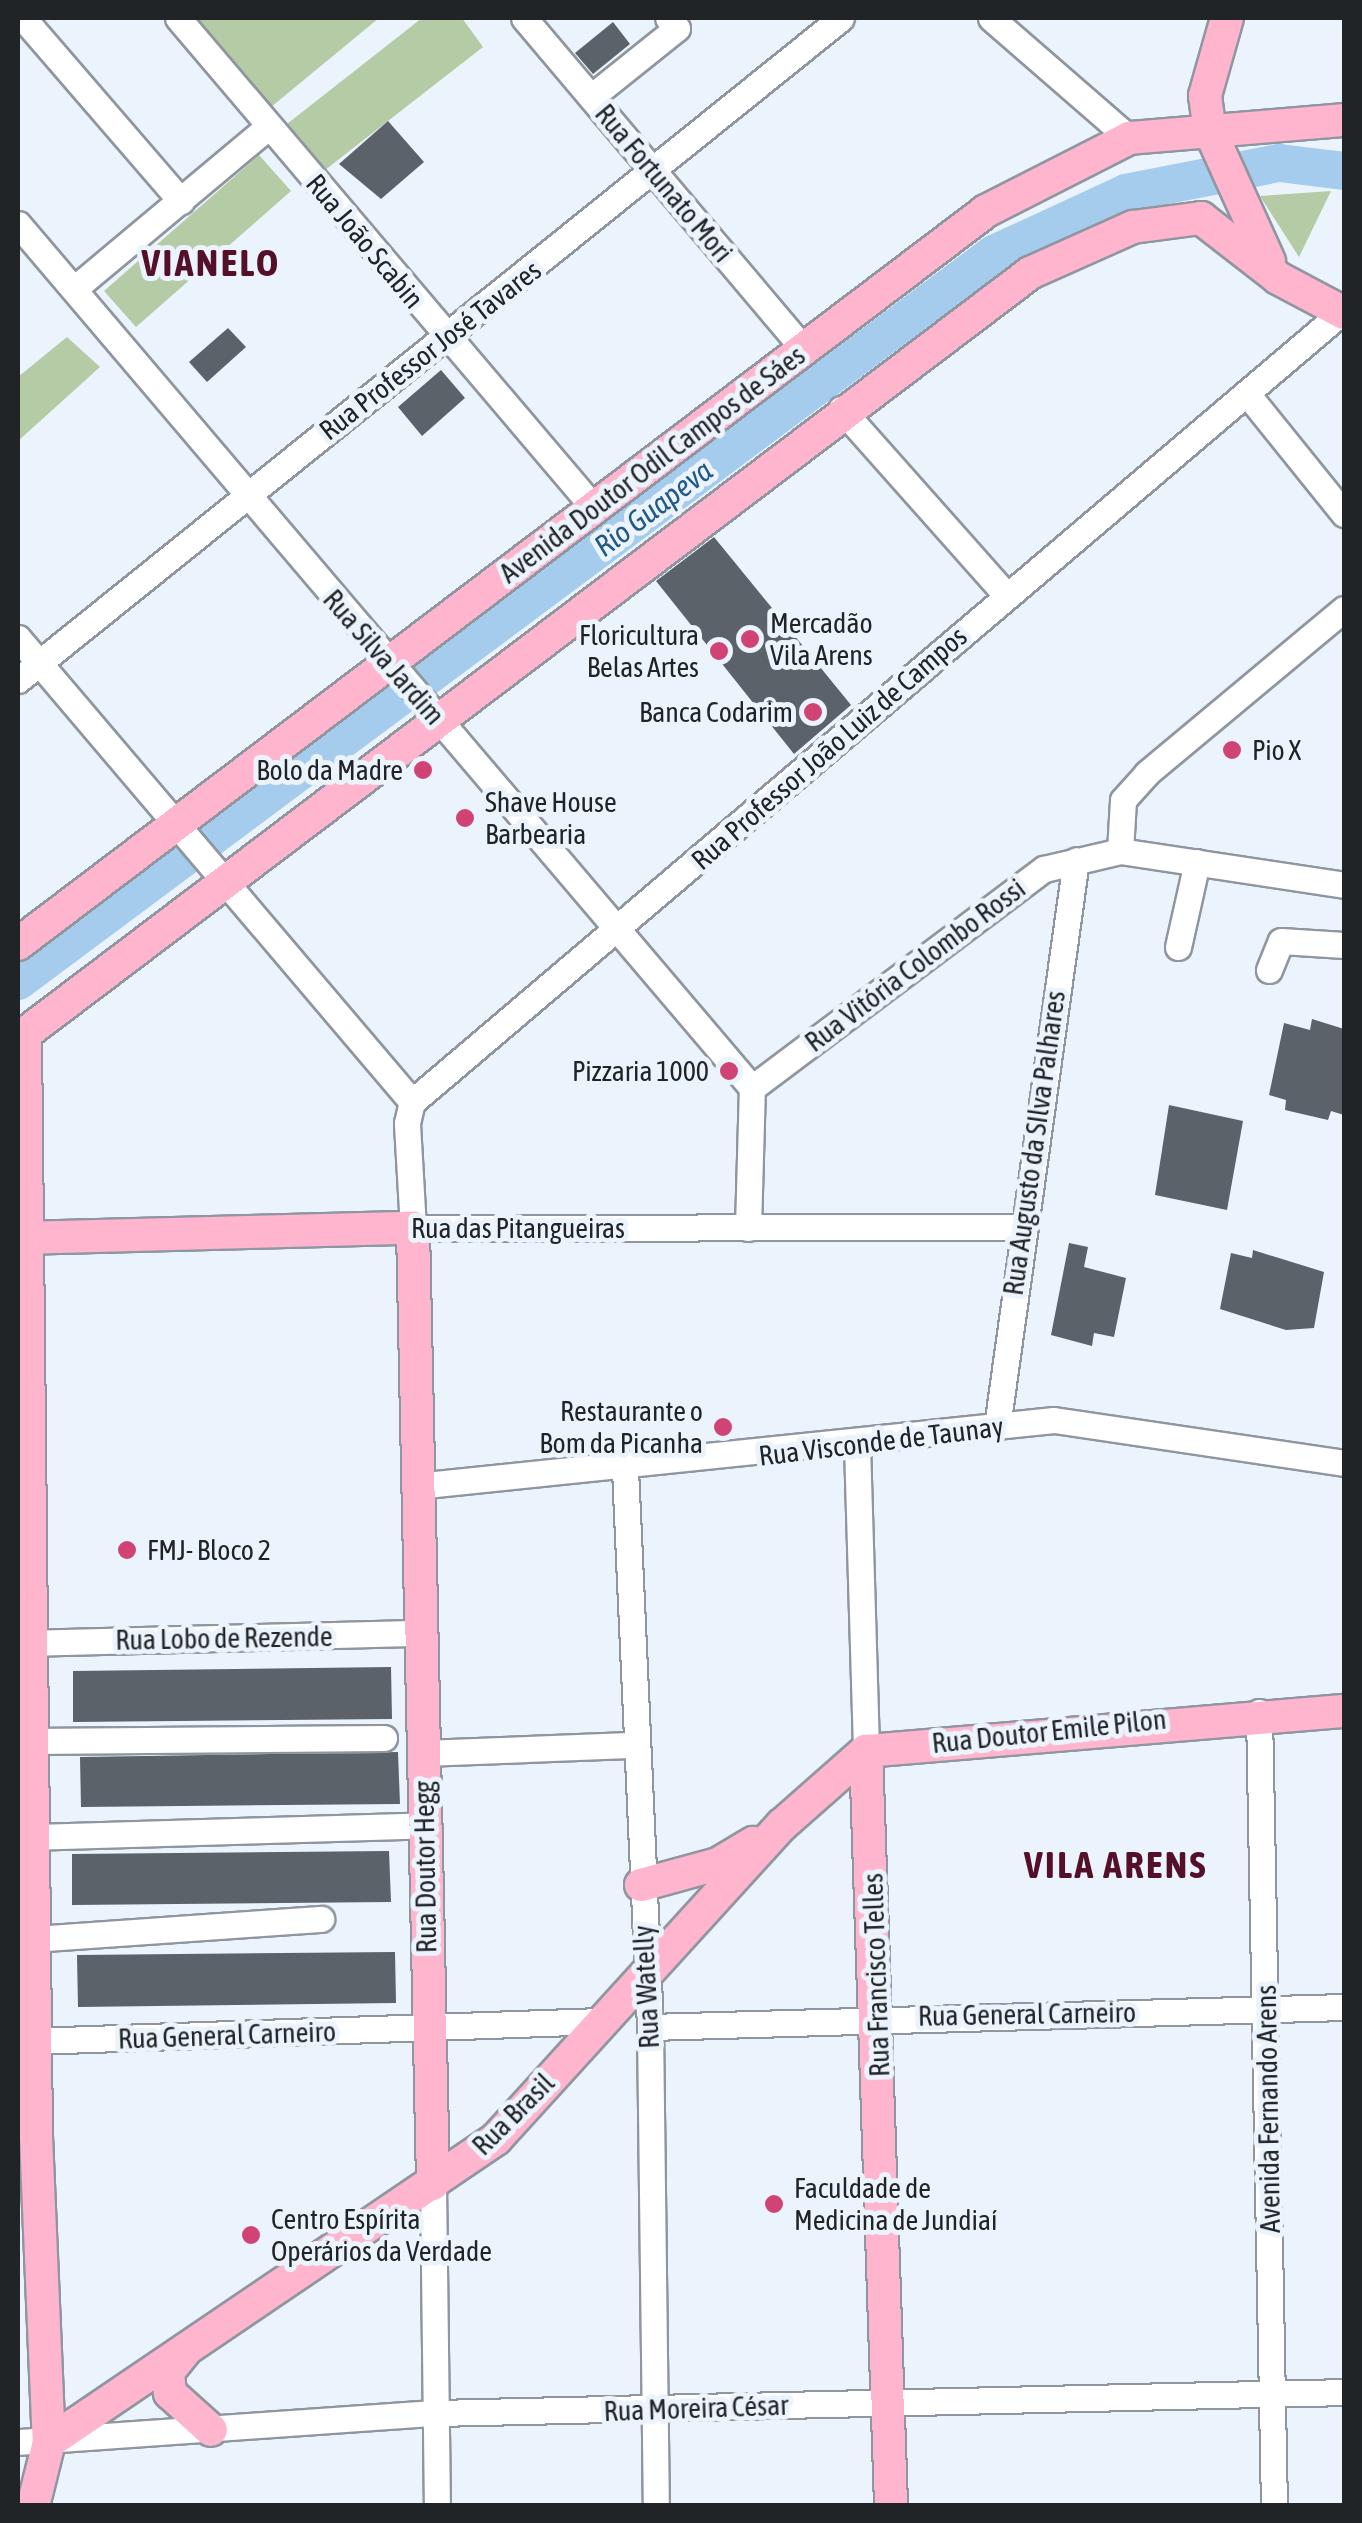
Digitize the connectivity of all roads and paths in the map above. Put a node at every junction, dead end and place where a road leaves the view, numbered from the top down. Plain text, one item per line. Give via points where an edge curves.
1 (23, 18) edge
2 (178, 18) edge
3 (524, 18) edge
4 (668, 18) edge
5 (841, 18) edge
6 (990, 18) edge
7 (1227, 18) edge
8 (592, 96) junction
9 (1344, 120) edge
10 (269, 126) junction
11 (1129, 138) junction
12 (1212, 140) junction
13 (652, 170) junction
14 (181, 201) junction
15 (18, 224) edge
16 (1278, 278) junction
17 (74, 290) junction
18 (1343, 312) edge
19 (446, 339) junction
20 (804, 349) junction
21 (1248, 395) junction
22 (841, 410) junction
23 (246, 495) junction
24 (594, 508) junction
25 (1344, 514) edge
26 (1006, 595) junction
27 (1344, 610) edge
28 (18, 638) edge
29 (38, 663) junction
30 (394, 669) junction
31 (18, 680) edge
32 (431, 711) junction
33 (176, 829) junction
34 (1120, 851) junction
35 (1076, 860) junction
36 (1197, 862) junction
37 (215, 875) junction
38 (1344, 885) edge
39 (620, 929) junction
40 (18, 944) edge
41 (1344, 945) edge
42 (1178, 947) dead end
43 (1269, 970) dead end
44 (21, 1036) edge
45 (752, 1088) junction
46 (412, 1102) junction
47 (1019, 1226) junction
48 (413, 1228) junction
49 (748, 1228) junction
50 (23, 1238) edge
51 (998, 1426) junction
52 (857, 1445) junction
53 (1344, 1463) edge
54 (625, 1469) junction
55 (416, 1486) junction
56 (419, 1633) junction
57 (28, 1643) junction
58 (1344, 1711) edge
59 (1258, 1712) junction
60 (384, 1738) dead end
61 (30, 1741) junction
62 (636, 1745) junction
63 (866, 1750) junction
64 (423, 1753) junction
65 (424, 1824) junction
66 (782, 1825) junction
67 (31, 1837) junction
68 (641, 1885) junction
69 (322, 1919) dead end
70 (33, 1939) junction
71 (647, 1974) junction
72 (1344, 2006) edge
73 (1268, 2009) junction
74 (879, 2017) junction
75 (600, 2021) junction
76 (650, 2027) junction
77 (428, 2030) junction
78 (34, 2041) junction
79 (433, 2184) junction
80 (185, 2351) junction
81 (1344, 2392) edge
82 (1272, 2394) junction
83 (889, 2401) junction
84 (654, 2410) junction
85 (436, 2412) junction
86 (211, 2430) junction
87 (33, 2442) edge
88 (33, 2506) edge
89 (437, 2506) edge
90 (656, 2506) edge
91 (891, 2506) edge
92 (1274, 2506) edge

1 - 14 street
2 - 10 street, Rua João Scabin
3 - 8 street, Rua Fortunato Mori
4 - 8 street via 677,28
5 - 13 street, Rua Professor José Tavares
6 - 11 street
7 - 12 main road via 1205,96
8 - 13 street, Rua Fortunato Mori
9 - 12 main road, Avenida Doutor Odil Campos de Sáes
10 - 14 street
10 - 19 street, Rua João Scabin
11 - 12 main road, Avenida Doutor Odil Campos de Sáes
11 - 20 main road, Avenida Doutor Odil Campos de Sáes via 986,212
12 - 16 main road via 1234,198
13 - 19 street, Rua Professor José Tavares
13 - 20 street, Rua Fortunato Mori
14 - 17 street
15 - 17 street, Rua Silva Jardim
16 - 18 main road
16 - 22 main road via 1200,218 1133,227 1030,273
17 - 23 street, Rua Silva Jardim
18 - 21 street, Rua Professor João Luiz de Campos
19 - 23 street, Rua Professor José Tavares
19 - 24 street, Rua João Scabin
20 - 24 main road, Avenida Doutor Odil Campos de Sáes
21 - 25 street
21 - 26 street, Rua Professor João Luiz de Campos
22 - 26 street
22 - 32 main road
23 - 29 street, Rua Professor José Tavares
23 - 30 street, Rua Silva Jardim
24 - 30 main road, Avenida Doutor Odil Campos de Sáes
26 - 39 street, Rua Professor João Luiz de Campos
27 - 34 street via 1147,773 1123,800
28 - 29 street
29 - 31 street, Rua Professor José Tavares
29 - 33 street
30 - 32 street, Rua Silva Jardim
30 - 33 main road, Avenida Doutor Odil Campos de Sáes
32 - 37 main road
32 - 39 street, Rua Silva Jardim
33 - 37 street
33 - 40 main road, Avenida Doutor Odil Campos de Sáes
34 - 35 street, Rua Vitória Colombo Rossi
34 - 36 street, Rua Vitória Colombo Rossi
35 - 45 street, Rua Vitória Colombo Rossi via 1007,891
35 - 47 street, Rua Augusto da SIlva Palhares
36 - 38 street, Rua Vitória Colombo Rossi
36 - 42 street
37 - 44 main road
37 - 46 street
39 - 45 street, Rua Silva Jardim
39 - 46 street, Rua Professor João Luiz de Campos
41 - 43 street via 1282,941
44 - 50 main road
45 - 49 street
46 - 48 street
47 - 49 street, Rua das Pitangueiras
47 - 51 street, Rua Augusto da SIlva Palhares
48 - 49 street, Rua das Pitangueiras
48 - 50 main road, Rua das Pitangueiras
48 - 55 main road, Rua Doutor Hegg
50 - 57 main road
51 - 52 street, Rua Visconde de Taunay
51 - 53 street, Rua Visconde de Taunay via 1054,1420
52 - 54 street, Rua Visconde de Taunay
52 - 63 street, Rua Francisco Telles
54 - 55 street, Rua Visconde de Taunay
54 - 62 street, Rua Watelly
55 - 56 main road, Rua Doutor Hegg
56 - 57 street, Rua Lobo de Rezende
56 - 64 main road, Rua Doutor Hegg
57 - 61 main road
58 - 59 main road, Rua Doutor Emile Pilon
59 - 63 main road, Rua Doutor Emile Pilon
59 - 73 street, Avenida Fernando Arens
60 - 61 street
61 - 67 main road
62 - 64 street
62 - 68 street, Rua Watelly
63 - 66 main road
63 - 74 main road, Rua Francisco Telles
64 - 65 main road, Rua Doutor Hegg
65 - 67 street
65 - 77 main road, Rua Doutor Hegg
66 - 68 main road via 718,1864
66 - 71 main road, Rua Brasil
67 - 70 main road
68 - 71 street, Rua Watelly
69 - 70 street
70 - 78 main road
71 - 75 main road, Rua Brasil
71 - 76 street, Rua Watelly
72 - 73 street, Rua General Carneiro
73 - 74 street, Rua General Carneiro
73 - 82 street, Avenida Fernando Arens
74 - 76 street, Rua General Carneiro
74 - 83 main road, Rua Francisco Telles
75 - 77 street, Rua General Carneiro
75 - 79 main road, Rua Brasil via 496,2139
76 - 84 street, Rua Watelly
77 - 78 street, Rua General Carneiro
77 - 79 main road, Rua Doutor Hegg
78 - 87 main road
79 - 80 main road, Rua Brasil
79 - 85 street, Rua Doutor Hegg
80 - 86 main road via 168,2372 170,2393
80 - 87 main road, Rua Brasil
81 - 82 street, Rua Moreira César
82 - 83 street, Rua Moreira César
82 - 92 street, Avenida Fernando Arens
83 - 84 street, Rua Moreira César
83 - 91 main road, Rua Francisco Telles
84 - 85 street, Rua Moreira César
84 - 90 street, Rua Watelly
85 - 86 street, Rua Moreira César
85 - 89 street, Rua Doutor Hegg
86 - 87 street, Rua Moreira César
87 - 88 main road

